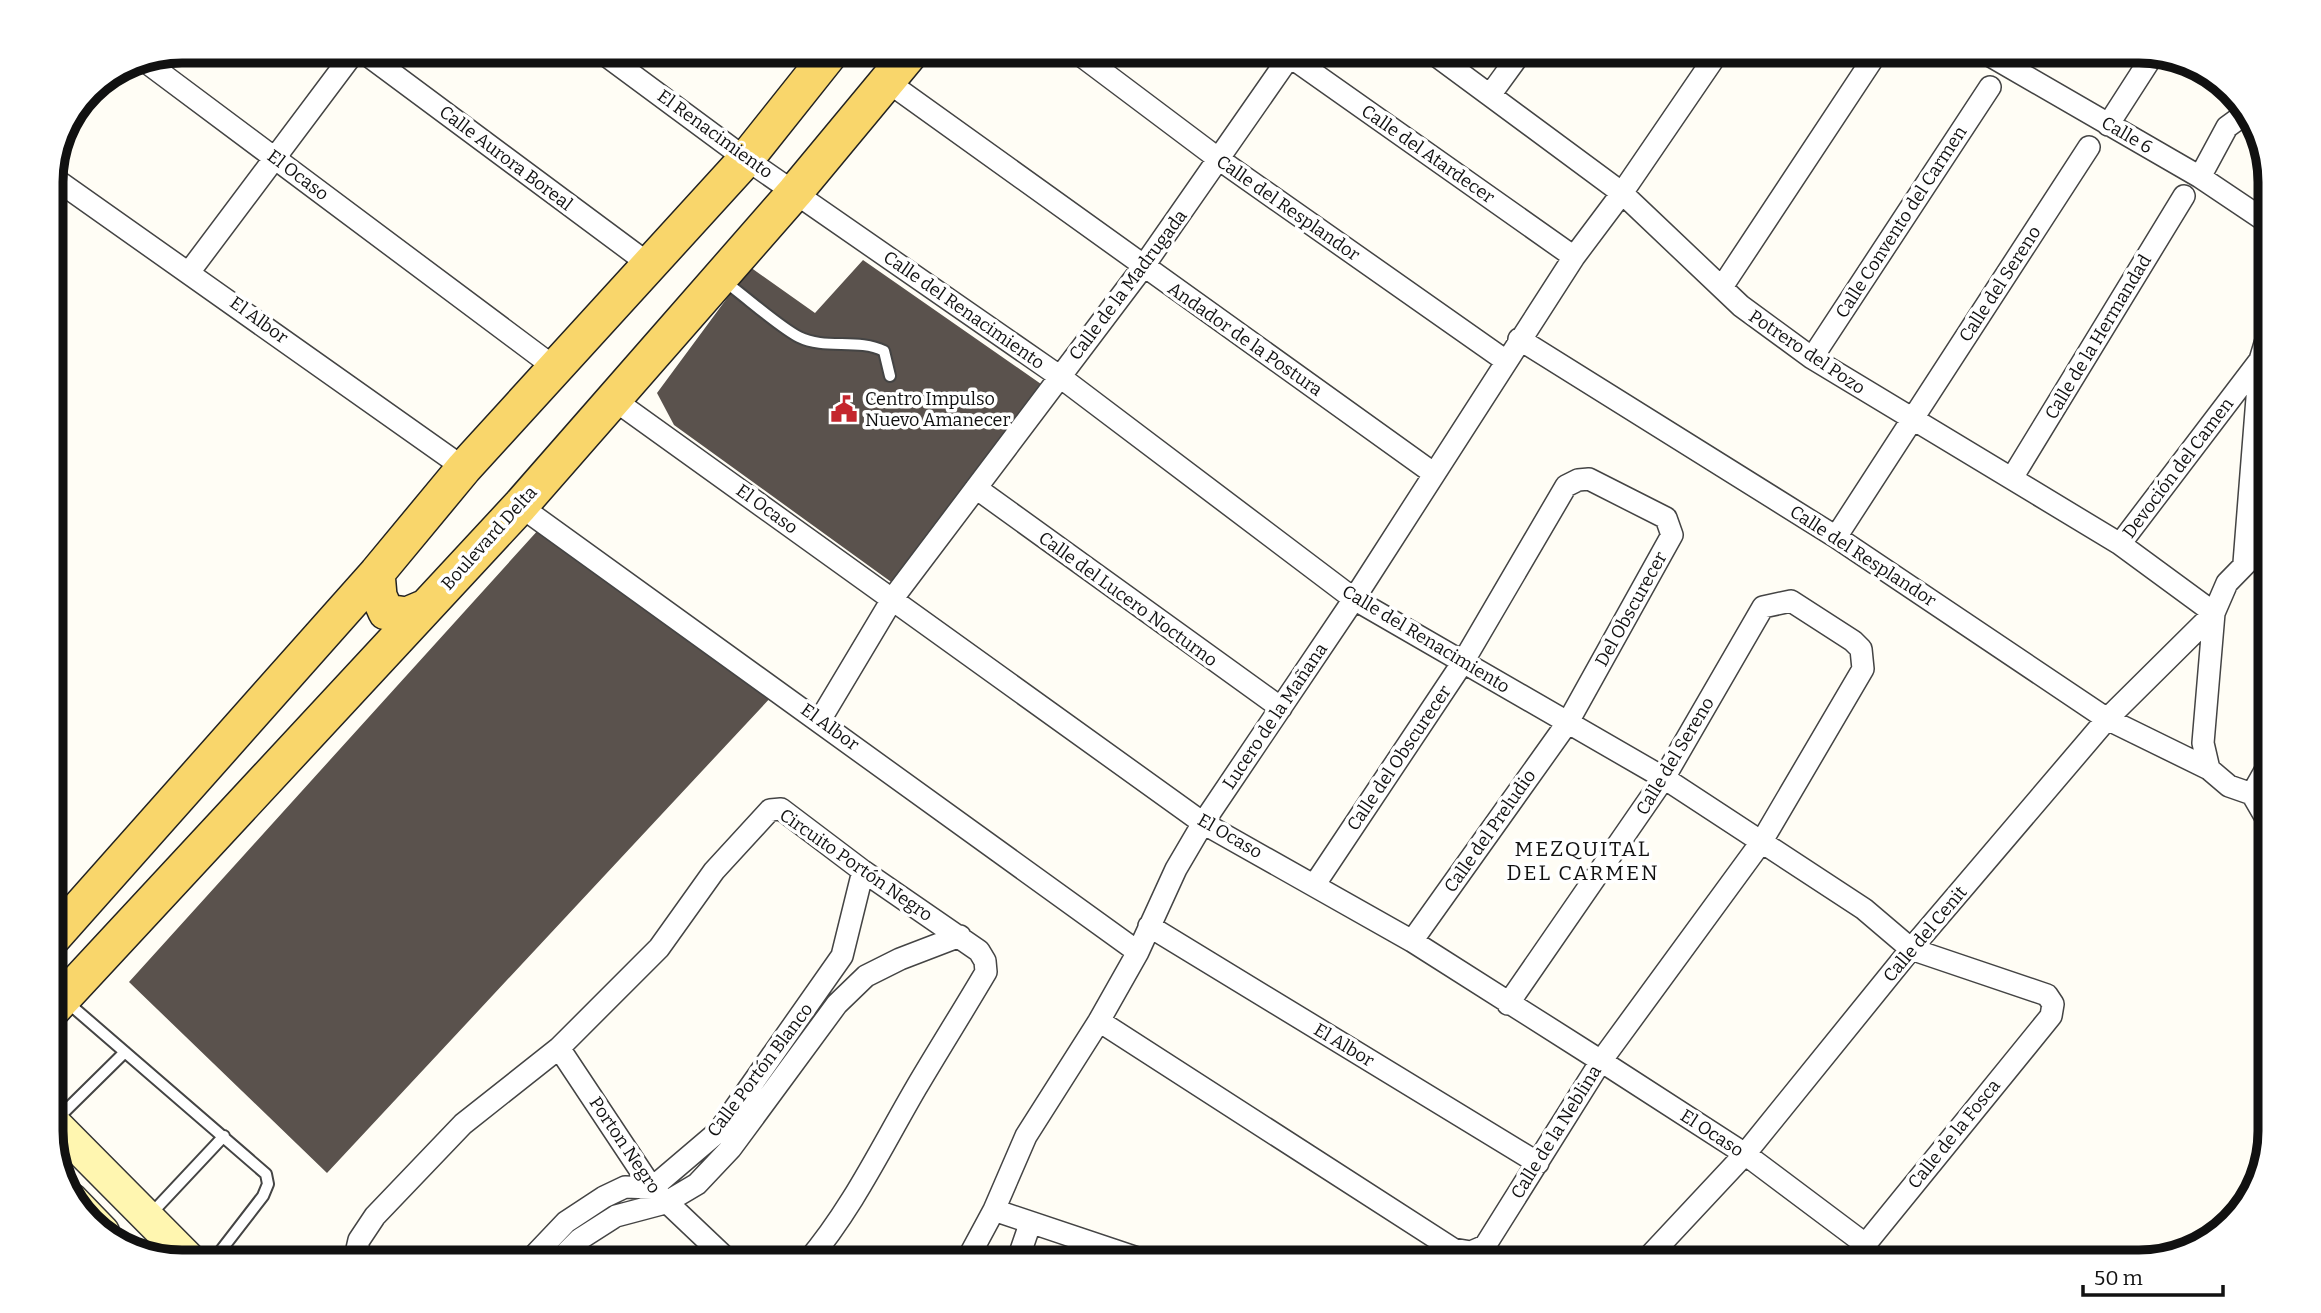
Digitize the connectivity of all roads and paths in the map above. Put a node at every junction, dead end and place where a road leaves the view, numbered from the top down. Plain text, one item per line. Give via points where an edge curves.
1 (346, 63) edge
2 (378, 63) edge
3 (616, 63) edge
4 (821, 63) edge
5 (903, 63) edge
6 (1091, 63) edge
7 (1280, 63) edge
8 (1299, 63) edge
9 (1446, 63) edge
10 (1513, 63) edge
11 (1711, 63) edge
12 (1870, 63) edge
13 (2016, 63) edge
14 (2147, 63) edge
15 (153, 67) edge
16 (888, 82) junction
17 (1990, 87) dead end
18 (1490, 96) junction
19 (2239, 118) edge
20 (2108, 125) junction
21 (2089, 147) dead end
22 (275, 158) junction
23 (746, 159) junction
24 (1220, 160) junction
25 (2200, 177) junction
26 (63, 184) edge
27 (795, 192) junction
28 (1622, 193) junction
29 (2183, 196) dead end
30 (2258, 216) edge
31 (1574, 257) junction
32 (650, 265) junction
33 (1143, 267) junction
34 (190, 271) junction
35 (719, 278) junction
36 (1722, 287) junction
37 (1519, 339) junction
38 (1812, 358) junction
39 (1506, 361) junction
40 (2258, 363) edge
41 (554, 368) junction
42 (890, 376) dead end
43 (1059, 376) junction
44 (2258, 386) edge
45 (613, 399) junction
46 (1912, 421) junction
47 (464, 468) junction
48 (1433, 473) junction
49 (2012, 478) junction
50 (1566, 486) joint
51 (976, 488) junction
52 (520, 506) junction
53 (1836, 537) junction
54 (2120, 544) junction
55 (2258, 551) edge
56 (2244, 564) junction
57 (377, 573) junction
58 (892, 598) junction
59 (1354, 599) junction
60 (426, 607) junction
61 (1762, 607) joint
62 (2214, 613) junction
63 (1463, 662) junction
64 (265, 696) junction
65 (1281, 708) junction
66 (2107, 719) junction
67 (820, 720) junction
68 (1568, 722) junction
69 (295, 749) junction
70 (2209, 769) junction
71 (1664, 778) junction
72 (2258, 783) edge
73 (2252, 793) junction
74 (2258, 804) edge
75 (1203, 823) junction
76 (1762, 841) junction
77 (863, 871) junction
78 (1315, 884) junction
79 (63, 926) edge
80 (1149, 926) junction
81 (960, 936) junction
82 (1412, 941) junction
83 (1911, 949) junction
84 (1138, 952) junction
85 (842, 956) junction
86 (866, 976) junction
87 (63, 999) edge
88 (1508, 1004) junction
89 (2053, 1004) joint
90 (63, 1009) edge
91 (1099, 1021) junction
92 (559, 1048) junction
93 (125, 1052) junction
94 (1601, 1061) junction
95 (63, 1111) edge
96 (63, 1132) edge
97 (223, 1136) junction
98 (1745, 1154) junction
99 (1538, 1163) junction
100 (659, 1196) junction
101 (994, 1210) junction
102 (146, 1219) junction
103 (1030, 1224) junction
104 (1865, 1244) junction
105 (179, 1250) edge
106 (221, 1250) edge
107 (358, 1250) edge
108 (539, 1250) edge
109 (569, 1250) edge
110 (717, 1250) edge
111 (818, 1250) edge
112 (972, 1250) edge
113 (1021, 1250) edge
114 (1111, 1250) edge
115 (1459, 1250) edge
116 (1476, 1250) edge
117 (1655, 1250) edge
118 (1860, 1250) edge

1 - 22 street
2 - 32 street, Calle Aurora Boreal
3 - 23 street, El Renacimiento
4 - 23 main road
5 - 16 main road, Boulevard Delta
6 - 24 street, Calle del Resplandor
7 - 24 street, Calle de la Madrugada
8 - 31 street, Calle del Atardecer
9 - 18 street, Potrero del Pozo
10 - 18 street
11 - 28 street, Lucero de la Mañana
12 - 36 street
13 - 20 street, Calle 6
14 - 20 street
15 - 22 street, El Ocaso
16 - 27 main road, Boulevard Delta
16 - 33 street, Andador de la Postura
17 - 38 street, Calle Convento del Carmen
18 - 28 street, Potrero del Pozo
19 - 25 street via 2227,127
20 - 25 street, Calle 6
21 - 46 street, Calle del Sereno
22 - 34 street
22 - 41 street, El Ocaso
23 - 27 street, El Renacimiento
23 - 32 main road
24 - 33 street, Calle de la Madrugada
24 - 39 street, Calle del Resplandor
25 - 30 street, Calle 6
26 - 34 street, El Albor
27 - 35 main road, Boulevard Delta
27 - 43 street, Calle del Renacimiento
28 - 31 street, Lucero de la Mañana
28 - 36 street, Potrero del Pozo
29 - 49 street, Calle de la Hermandad
31 - 37 street, Lucero de la Mañana
32 - 41 main road
33 - 43 street, Calle de la Madrugada
33 - 48 street, Andador de la Postura
34 - 47 street, El Albor
35 - 42 lane via 799,337 871,345 884,351
35 - 45 main road, Boulevard Delta
36 - 38 street, Potrero del Pozo
37 - 39 street, Lucero de la Mañana
37 - 53 street, Calle del Resplandor
38 - 46 street, Potrero del Pozo
39 - 48 street, Lucero de la Mañana
40 - 54 street, Devoción del Camen
41 - 47 main road
43 - 51 street, Calle de la Madrugada
43 - 59 street, Calle del Renacimiento
44 - 56 street
45 - 52 main road, Boulevard Delta
45 - 58 street, El Ocaso
46 - 49 street, Potrero del Pozo
46 - 53 street, Calle del Sereno
47 - 57 main road
48 - 59 street, Lucero de la Mañana
49 - 54 street, Potrero del Pozo
50 - 63 street, Calle del Obscurecer
50 - 68 street, Del Obscurecer via 1589,479 1666,519 1672,535
51 - 58 street, Calle de la Madrugada
51 - 65 street, Calle del Lucero Nocturno
52 - 60 main road, Boulevard Delta
52 - 67 street, El Albor
53 - 66 street, Calle del Resplandor
54 - 62 street, Potrero del Pozo
55 - 56 street
56 - 62 street via 2227,583
57 - 60 main road via 386,612 407,615
57 - 64 main road
58 - 67 street, Calle de la Madrugada
58 - 75 street, El Ocaso
59 - 63 street, Calle del Renacimiento
59 - 65 street, Lucero de la Mañana
60 - 69 main road, Boulevard Delta
61 - 71 street, Calle del Sereno
61 - 76 street, Calle de la Neblina via 1791,601 1853,641 1861,649 1863,668
62 - 66 street, Calle del Cenit
62 - 70 street via 2203,743
63 - 68 street, Calle del Renacimiento
63 - 78 street, Calle del Obscurecer
64 - 69 main road via 285,695 302,702 304,716
64 - 79 main road
65 - 75 street, Lucero de la Mañana
66 - 70 street, Calle del Resplandor
66 - 83 street, Calle del Cenit
67 - 84 street, El Albor
68 - 71 street, Calle del Renacimiento
68 - 82 street, Calle del Preludio
69 - 87 main road, Boulevard Delta
70 - 73 street, Calle del Resplandor via 2229,786
71 - 76 street, Calle del Renacimiento
71 - 88 street, Calle del Sereno
72 - 73 street
73 - 74 street
75 - 78 street, El Ocaso
75 - 80 street, Lucero de la Mañana
76 - 83 street, Calle del Renacimiento via 1864,909
76 - 94 street, Calle de la Neblina
77 - 81 street, Circuito Portón Negro
77 - 85 street, Calle Portón Blanco
77 - 92 street, Circuito Portón Negro via 781,809 770,810 714,871 659,948
78 - 82 street, El Ocaso
80 - 84 street, Lucero de la Mañana
80 - 99 street, El Albor
81 - 86 street, Calle Portón Blanco
81 - 111 street, Circuito Portón Negro via 979,951 986,972 870,1173
82 - 88 street, El Ocaso
83 - 89 street, Calle del Renacimiento via 2047,995
83 - 98 street, Calle del Cenit
84 - 91 street, Lucero de la Mañana
85 - 86 street
85 - 100 street, Calle Portón Blanco via 719,1131
86 - 100 street, Calle Portón Blanco via 837,1004 731,1148 697,1184
88 - 94 street, El Ocaso
89 - 104 street, Calle de la Fosca via 2051,1016
90 - 93 lane
91 - 101 street, Lucero de la Mañana via 1026,1136
91 - 115 street, Calle de la Neblina
92 - 100 street, Porton Negro
92 - 107 street, Circuito Portón Negro via 463,1124 366,1228
93 - 95 lane
93 - 97 lane
94 - 98 street, El Ocaso
94 - 99 street, Calle de la Neblina
96 - 102 main road
97 - 102 lane
97 - 106 lane via 262,1169 268,1184
98 - 104 street, El Ocaso
98 - 117 street, Calle del Cenit
99 - 116 street, Calle de la Neblina via 1485,1246
100 - 108 street, Calle Portón Blanco via 625,1187 566,1222
100 - 109 street, Calle Portón Blanco via 616,1216
100 - 110 street, Porton Negro
101 - 103 street
101 - 112 street, Lucero de la Mañana
102 - 105 main road
103 - 113 street
103 - 114 street
104 - 118 street, Calle de la Fosca

